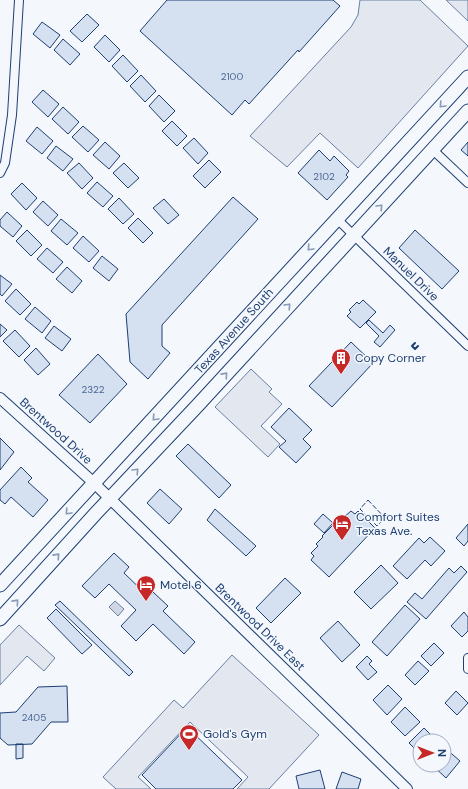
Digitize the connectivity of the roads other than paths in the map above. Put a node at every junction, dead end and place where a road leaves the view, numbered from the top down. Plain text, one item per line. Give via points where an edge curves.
1 (18, 0) edge
2 (468, 76) edge
3 (468, 111) edge
4 (433, 150) junction
5 (0, 173) edge
6 (468, 183) edge
7 (337, 219) junction
8 (354, 236) junction
9 (468, 346) edge
10 (0, 398) edge
11 (94, 483) junction
12 (110, 499) junction
13 (0, 585) edge
14 (0, 619) edge
15 (468, 658) edge
16 (468, 669) edge
17 (406, 789) edge

1 - 5 street via 12,115 5,163
2 -> 7 main road, Texas Avenue South
3 - 4 main road, Texas Avenue South
4 - 6 street
8 -> 4 main road, Texas Avenue South
7 - 8 street, Manuel Drive
7 -> 11 main road, Texas Avenue South
8 - 9 street, Manuel Drive
12 -> 8 main road, Texas Avenue South
10 - 11 street, Brentwood Drive
11 - 12 street, Brentwood Drive East
11 -> 13 main road, Texas Avenue South
14 -> 12 main road, Texas Avenue South
12 - 17 street, Brentwood Drive East
15 - 16 street

